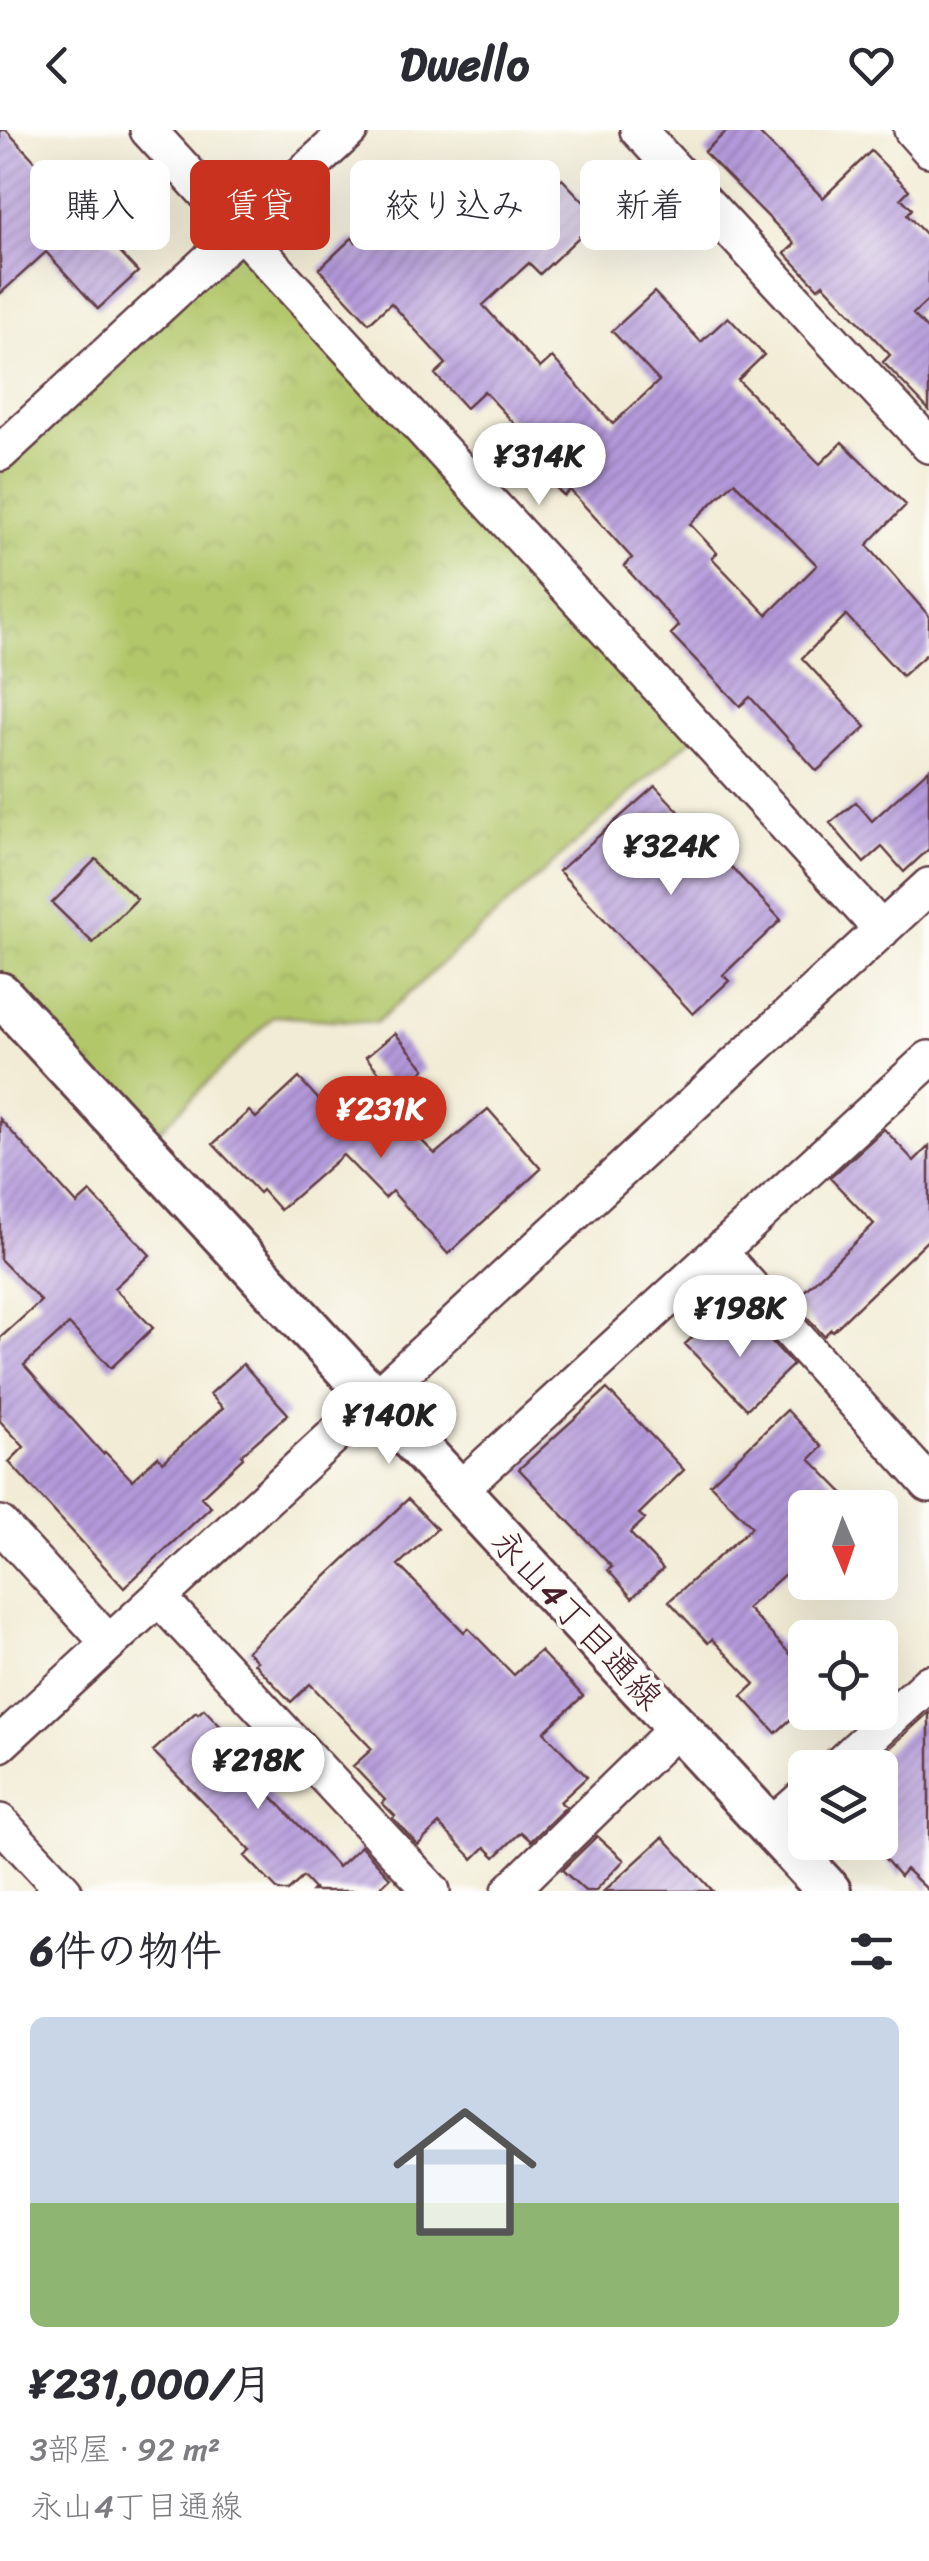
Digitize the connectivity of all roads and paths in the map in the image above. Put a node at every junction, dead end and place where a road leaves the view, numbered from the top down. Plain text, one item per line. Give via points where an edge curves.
1 (148, 130) edge
2 (350, 130) edge
3 (638, 130) edge
4 (912, 130) edge
5 (929, 149) edge
6 (317, 160) edge
7 (190, 175) edge
8 (218, 250) edge
9 (260, 250) edge
10 (929, 445) edge
11 (0, 453) edge
12 (929, 886) edge
13 (882, 930) junction
14 (0, 994) edge
15 (929, 1059) edge
16 (719, 1252) junction
17 (375, 1398) junction
18 (929, 1484) edge
19 (459, 1490) junction
20 (0, 1524) edge
21 (159, 1598) junction
22 (109, 1643) junction
23 (929, 1683) edge
24 (678, 1727) junction
25 (0, 1744) edge
26 (856, 1750) edge
27 (788, 1811) edge
28 (0, 1822) edge
29 (769, 1828) junction
30 (64, 1891) edge
31 (432, 1891) edge
32 (510, 1891) edge
33 (828, 1891) edge

1 - 7 street
2 - 6 street
3 - 10 street
4 - 5 street
8 - 11 street
9 - 13 street
12 - 13 street
13 - 17 street
14 - 17 street, 永山4丁目通線
15 - 16 street
16 - 18 street
16 - 19 street
17 - 19 street, 永山4丁目通線
17 - 21 street
19 - 24 street, 永山4丁目通線
20 - 22 street
21 - 22 street
21 - 31 street
22 - 25 street
23 - 26 street
24 - 29 street, 永山4丁目通線
24 - 32 street
27 - 29 street
28 - 30 street
29 - 33 street, 永山4丁目通線

